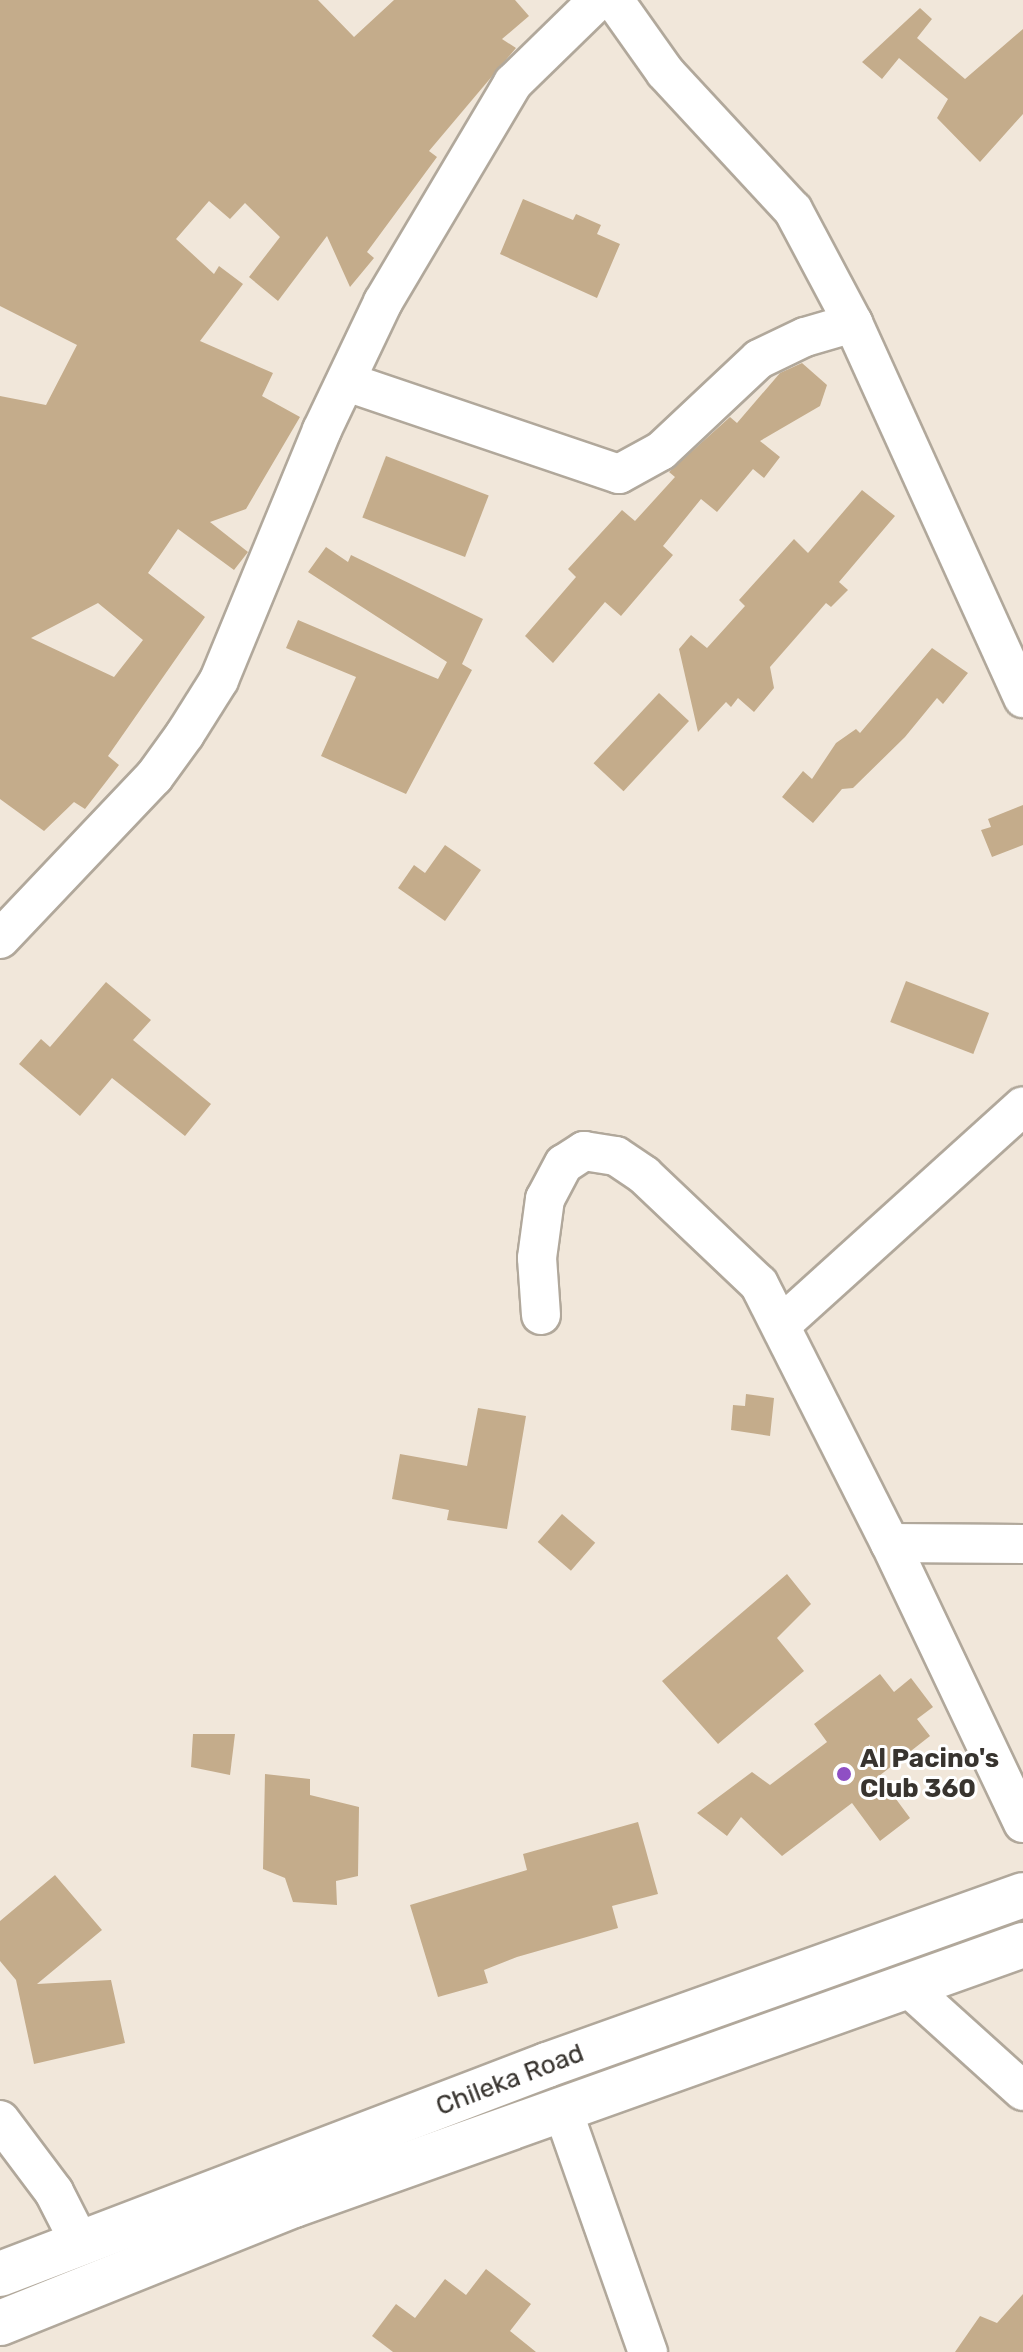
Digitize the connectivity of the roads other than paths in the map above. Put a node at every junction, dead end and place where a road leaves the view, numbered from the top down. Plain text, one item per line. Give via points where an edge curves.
1 (598, 0) edge
2 (614, 0) edge
3 (853, 323) junction
4 (347, 382) junction
5 (1023, 698) edge
6 (0, 939) edge
7 (1023, 1106) edge
8 (541, 1315) dead end
9 (781, 1325) junction
10 (890, 1543) junction
11 (1023, 1544) edge
12 (1023, 1823) edge
13 (1023, 1895) edge
14 (1023, 1945) edge
15 (908, 1987) junction
16 (1023, 2091) edge
17 (563, 2111) junction
18 (0, 2120) edge
19 (81, 2245) junction
20 (0, 2274) edge
21 (0, 2323) edge
22 (648, 2352) edge

1 - 4 street via 513,83 383,302
2 - 3 street via 665,72 793,210
3 - 4 street via 759,359 661,451 619,474
3 - 5 street
4 - 6 street via 219,680 154,777
7 - 9 street
8 - 9 street via 537,1258 545,1199 564,1164 584,1151 616,1156 644,1175 759,1284
9 - 10 street
10 - 11 street
10 - 12 street
13 - 19 highway, Chileka Road via 547,2065
14 - 15 highway, Chileka Road
15 - 16 street
15 - 17 highway, Chileka Road via 782,2027
17 - 21 highway, Chileka Road via 294,2205
17 - 22 street
18 - 19 street via 54,2192
19 - 20 highway, Chileka Road

